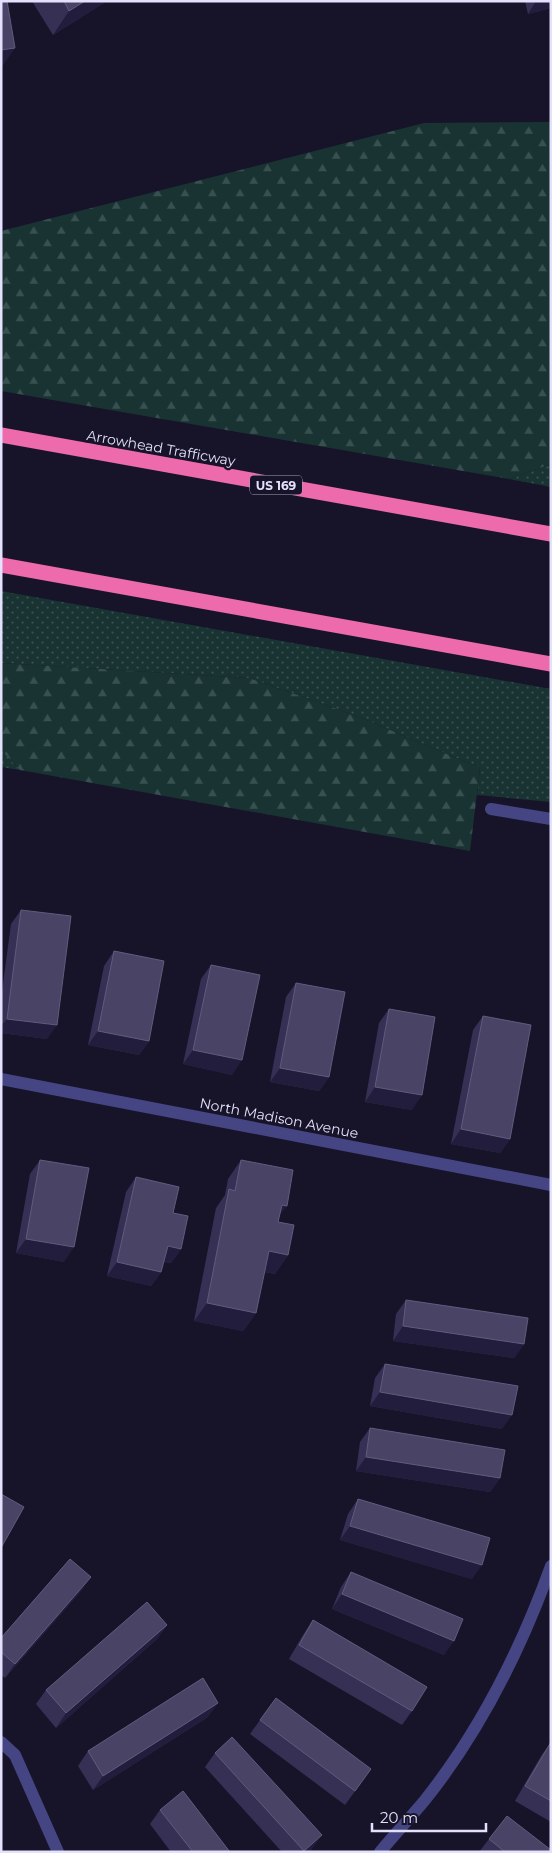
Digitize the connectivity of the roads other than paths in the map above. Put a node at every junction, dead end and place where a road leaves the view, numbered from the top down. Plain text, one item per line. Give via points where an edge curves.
1 (1, 435) edge
2 (551, 534) edge
3 (1, 565) edge
4 (551, 664) edge
5 (491, 809) dead end
6 (551, 819) edge
7 (1, 1079) edge
8 (551, 1186) edge
9 (551, 1566) edge
10 (1, 1742) edge
11 (58, 1852) edge
12 (380, 1852) edge

1 - 2 highway, Arrowhead Trafficway / US 169
3 - 4 highway
5 - 6 street
7 - 8 street, North Madison Avenue
9 - 12 street via 514,1656 473,1730 425,1799
10 - 11 street via 15,1755

